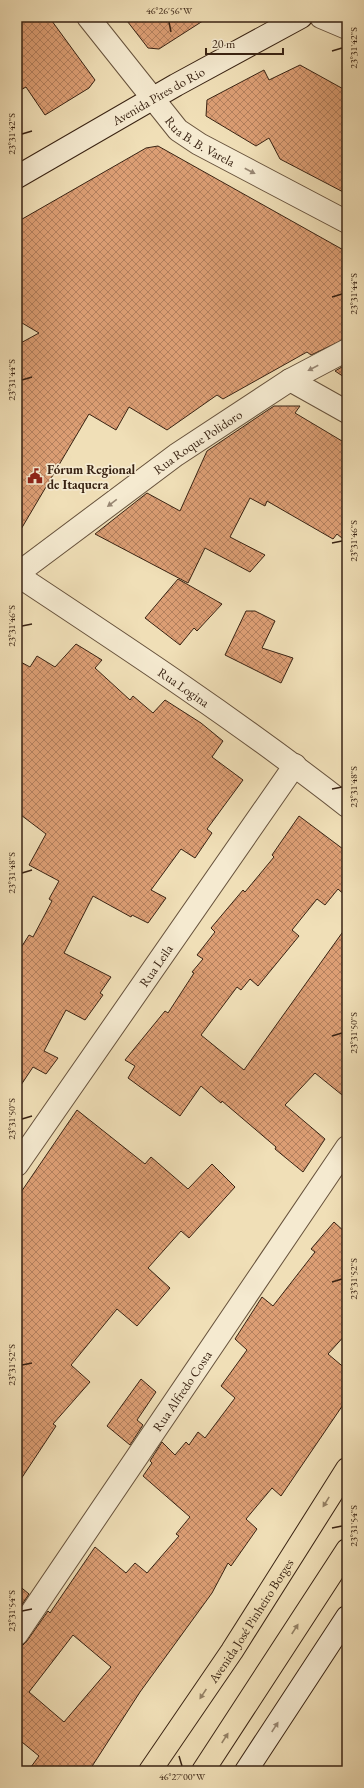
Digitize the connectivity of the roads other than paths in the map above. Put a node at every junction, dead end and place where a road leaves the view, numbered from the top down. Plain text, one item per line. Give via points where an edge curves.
1 (88, 17) edge
2 (301, 17) edge
3 (321, 17) edge
4 (347, 28) edge
5 (153, 99) junction
6 (17, 178) edge
7 (347, 222) edge
8 (347, 350) edge
9 (290, 380) junction
10 (347, 412) edge
11 (17, 574) edge
12 (295, 765) junction
13 (347, 806) edge
14 (347, 1147) edge
15 (17, 1165) edge
16 (347, 1469) edge
17 (347, 1550) edge
18 (347, 1616) edge
19 (17, 1634) edge
20 (150, 1771) edge
21 (203, 1771) edge
22 (246, 1771) edge

1 - 5 street, Rua B. B. Varela
2 - 5 street, Avenida Pires do Rio
3 - 4 street
5 - 6 street, Avenida Pires do Rio
5 -> 7 street, Rua B. B. Varela via 178,130 199,144
8 -> 9 street, Rua Roque Polidoro
9 - 10 street
9 -> 11 street, Rua Roque Polidoro via 176,454
11 - 12 street, Rua Logina via 200,697
12 - 13 street, Rua Logina
12 - 15 street, Rua Leila
14 - 19 street, Rua Alfredo Costa
16 -> 20 main road, Avenida José Pinheiro Borges via 232,1651
21 -> 17 main road
22 -> 18 street

